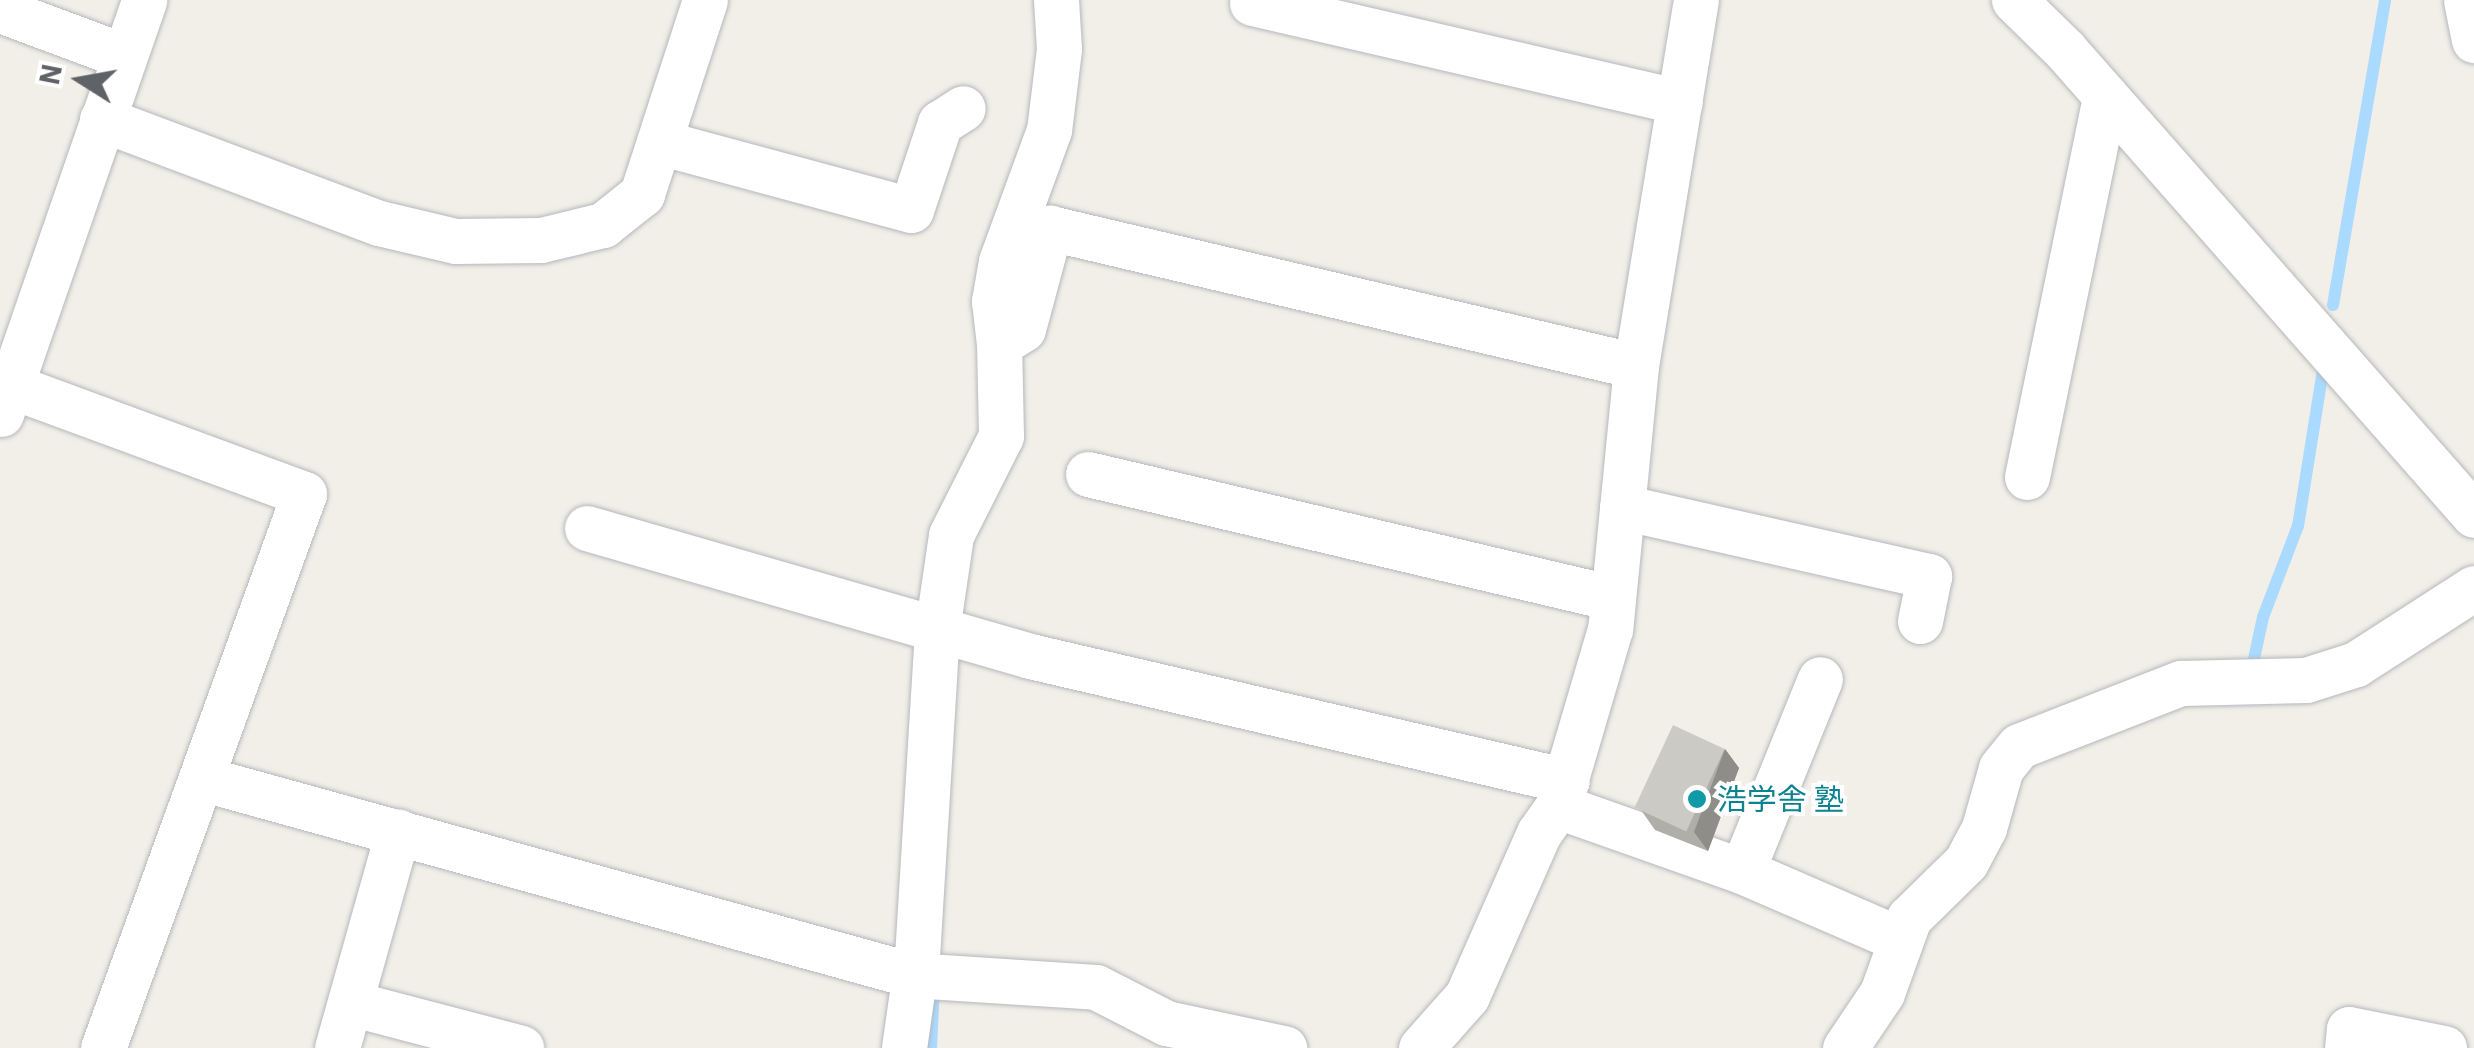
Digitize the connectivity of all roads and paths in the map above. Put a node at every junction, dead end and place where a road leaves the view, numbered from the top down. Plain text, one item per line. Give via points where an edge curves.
1 (144, 0) edge
2 (705, 0) edge
3 (1056, 0) edge
4 (1696, 0) edge
5 (2014, 0) edge
6 (2466, 0) edge
7 (1252, 3) dead end
8 (0, 10) edge
9 (2474, 40) edge
10 (124, 56) junction
11 (2105, 96) junction
12 (1680, 102) junction
13 (963, 108) dead end
14 (102, 118) junction
15 (659, 142) junction
16 (1007, 340) junction
17 (1636, 366) junction
18 (6, 401) edge
19 (1088, 474) dead end
20 (2027, 476) dead end
21 (1622, 507) junction
22 (2474, 515) edge
23 (587, 528) dead end
24 (2474, 588) edge
25 (1613, 598) junction
26 (1920, 621) dead end
27 (946, 632) junction
28 (1820, 679) dead end
29 (204, 779) junction
30 (1562, 793) junction
31 (398, 832) junction
32 (1742, 870) junction
33 (1897, 938) junction
34 (925, 976) junction
35 (350, 1003) junction
36 (103, 1048) edge
37 (337, 1048) edge
38 (521, 1048) edge
39 (904, 1048) edge
40 (1284, 1048) edge
41 (1420, 1048) edge
42 (1845, 1048) edge
43 (2347, 1048) edge
44 (2444, 1048) edge

1 - 10 street
2 - 15 street
3 - 16 street via 1059,49 1048,130 994,301
4 - 12 street
5 - 11 street
6 - 9 street
7 - 12 street
8 - 10 street
10 - 14 street
11 - 20 street
11 - 22 street
12 - 17 street
13 - 15 street via 940,123 911,210
14 - 15 street via 379,223 456,241 542,240 604,225 642,194
14 - 18 street
16 - 17 street via 1050,228
16 - 27 street via 1001,436 951,535
17 - 21 street
18 - 29 street via 304,494
19 - 25 street
21 - 25 street
21 - 26 street via 1929,576
23 - 27 street
24 - 33 street via 2356,664 2306,680 2182,683 2019,746 2001,768 1984,828 1966,862
25 - 30 street
27 - 30 street
27 - 34 street
28 - 32 street
29 - 31 street
29 - 36 street
30 - 32 street
30 - 41 street via 1466,996
31 - 34 street
31 - 35 street
32 - 33 street
33 - 42 street via 1882,993
34 - 39 street
34 - 40 street via 1096,987 1166,1024
35 - 37 street
35 - 38 street
43 - 44 street via 2349,1029

